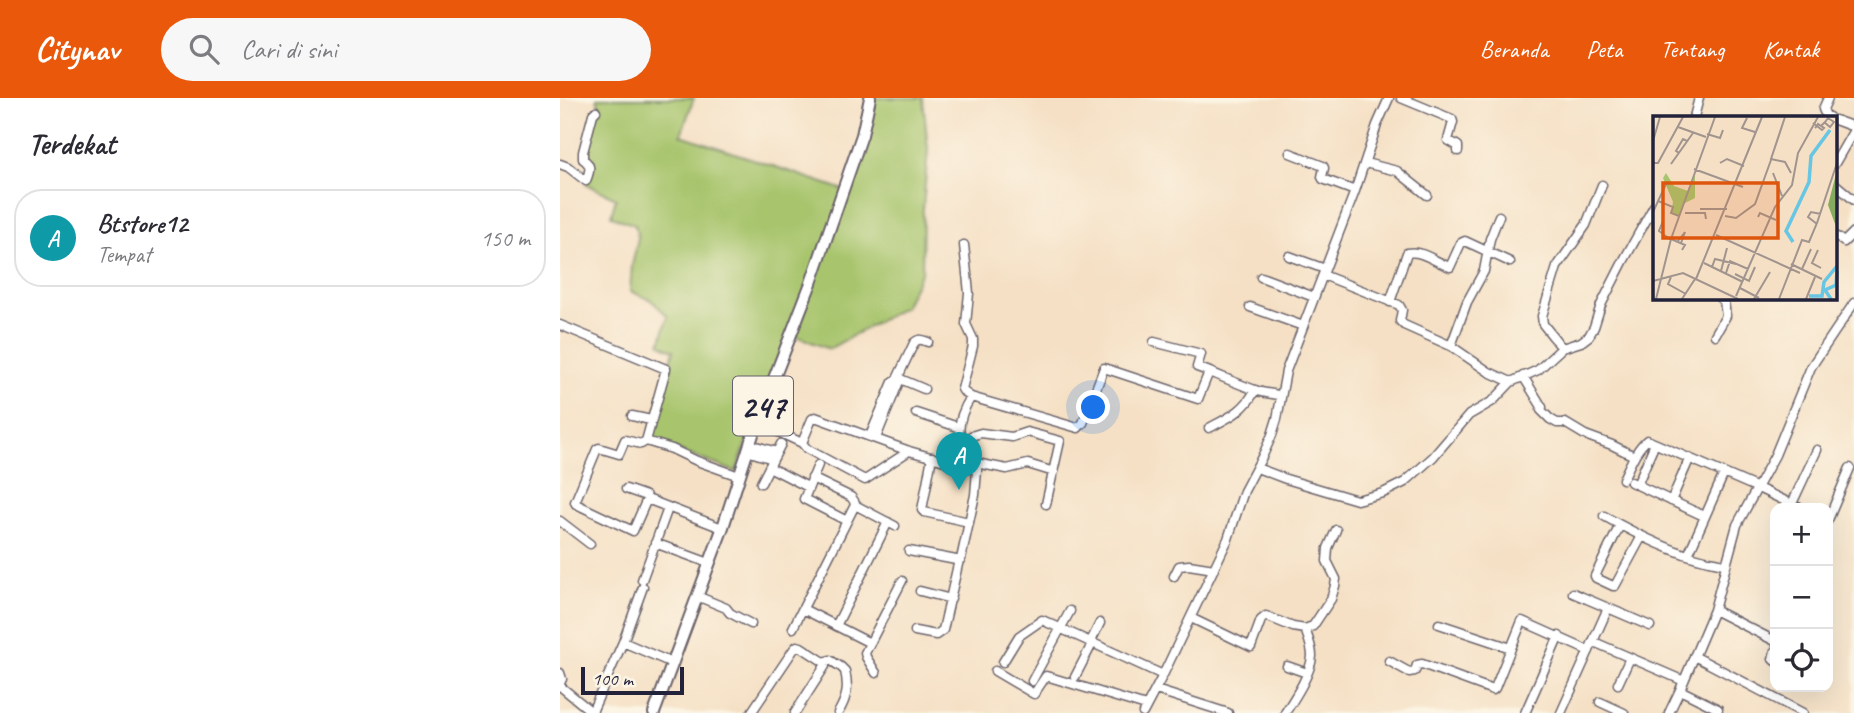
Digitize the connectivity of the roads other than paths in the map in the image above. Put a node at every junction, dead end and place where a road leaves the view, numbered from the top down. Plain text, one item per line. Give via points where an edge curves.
1 (870, 98) edge
2 (1389, 98) edge
3 (1401, 98) edge
4 (1699, 98) edge
5 (1828, 98) edge
6 (596, 111) dead end
7 (1694, 116) edge
8 (1826, 116) edge
9 (1836, 120) edge
10 (1854, 128) edge
11 (1458, 151) dead end
12 (1290, 153) dead end
13 (1836, 161) edge
14 (1365, 163) junction
15 (560, 164) edge
16 (1602, 185) dead end
17 (1836, 185) edge
18 (1355, 191) junction
19 (1427, 195) dead end
20 (1854, 200) edge
21 (1653, 208) edge
22 (1499, 216) dead end
23 (1854, 232) edge
24 (1836, 237) edge
25 (964, 245) dead end
26 (1487, 250) junction
27 (1289, 256) dead end
28 (1510, 262) dead end
29 (1324, 272) junction
30 (1261, 277) dead end
31 (1314, 297) junction
32 (1721, 299) edge
33 (1390, 302) junction
34 (1854, 303) edge
35 (1250, 307) dead end
36 (560, 325) edge
37 (1303, 326) junction
38 (1715, 335) dead end
39 (928, 342) dead end
40 (1154, 342) dead end
41 (1451, 346) junction
42 (1562, 348) junction
43 (1209, 372) junction
44 (1523, 376) junction
45 (897, 378) junction
46 (1511, 382) junction
47 (924, 389) dead end
48 (1255, 390) junction
49 (1281, 396) junction
50 (971, 397) junction
51 (916, 413) dead end
52 (632, 416) dead end
53 (651, 420) junction
54 (757, 422) junction
55 (958, 427) junction
56 (1209, 428) dead end
57 (873, 437) junction
58 (646, 442) junction
59 (802, 443) junction
60 (748, 447) junction
61 (1653, 448) dead end
62 (1817, 450) dead end
63 (905, 453) junction
64 (1636, 453) junction
65 (775, 456) junction
66 (932, 457) junction
67 (1688, 462) dead end
68 (818, 465) dead end
69 (975, 467) junction
70 (1256, 468) junction
71 (1850, 468) dead end
72 (1054, 472) junction
73 (739, 476) junction
74 (812, 478) junction
75 (1722, 478) dead end
76 (761, 482) dead end
77 (1630, 482) junction
78 (808, 487) junction
79 (1758, 488) junction
80 (626, 489) dead end
81 (647, 499) junction
82 (1671, 501) junction
83 (1786, 503) edge
84 (1796, 503) edge
85 (1046, 504) dead end
86 (855, 505) junction
87 (1833, 508) edge
88 (667, 511) dead end
89 (1604, 516) dead end
90 (1704, 516) junction
91 (560, 521) edge
92 (847, 521) junction
93 (970, 522) junction
94 (1620, 525) junction
95 (722, 528) junction
96 (1336, 530) dead end
97 (1642, 536) junction
98 (655, 543) junction
99 (590, 544) dead end
100 (909, 551) dead end
101 (1688, 555) junction
102 (959, 560) junction
103 (709, 564) junction
104 (1725, 567) junction
105 (1214, 569) junction
106 (1174, 576) dead end
107 (902, 581) dead end
108 (919, 591) dead end
109 (1573, 593) dead end
110 (697, 596) junction
111 (951, 599) junction
112 (1608, 608) junction
113 (803, 609) junction
114 (1714, 610) junction
115 (1070, 611) dead end
116 (1191, 618) junction
117 (751, 624) dead end
118 (1100, 624) dead end
119 (1439, 624) dead end
120 (836, 626) junction
121 (1650, 626) dead end
122 (793, 628) dead end
123 (1061, 628) junction
124 (1305, 629) junction
125 (915, 631) dead end
126 (1559, 636) junction
127 (1770, 638) edge
128 (623, 642) junction
129 (1594, 642) junction
130 (870, 643) junction
131 (1091, 643) junction
132 (1511, 648) junction
133 (1589, 651) junction
134 (1694, 656) junction
135 (1630, 658) junction
136 (1389, 661) dead end
137 (824, 662) junction
138 (1003, 662) dead end
139 (672, 663) junction
140 (1287, 666) dead end
141 (995, 671) dead end
142 (560, 673) edge
143 (876, 673) dead end
144 (1307, 673) junction
145 (1163, 675) junction
146 (1074, 677) dead end
147 (1032, 681) dead end
148 (1684, 681) junction
149 (1618, 684) dead end
150 (560, 685) edge
151 (1156, 690) junction
152 (1680, 690) junction
153 (1600, 702) dead end
154 (1144, 709) edge
155 (1614, 711) edge
156 (593, 712) edge
157 (654, 713) edge
158 (751, 713) edge
159 (795, 713) edge
160 (838, 713) edge
161 (1228, 713) edge
162 (1285, 713) edge
163 (1525, 713) edge
164 (1561, 713) edge
165 (1624, 713) edge
166 (1669, 713) edge
167 (1717, 713) edge
168 (1803, 713) edge

1 - 54 main road, 247 via 825,244
2 - 14 street
3 - 11 street via 1452,119 1448,139
4 - 7 street
5 - 8 street via 1823,109
6 - 15 street via 583,152 590,168 586,181
9 - 10 street
10 - 13 street
12 - 18 street via 1323,166 1323,178
14 - 18 street
14 - 19 street via 1397,171
16 - 42 street via 1586,225 1557,267 1542,316
17 - 20 street
18 - 29 street
21 - 42 street via 1591,332 1581,342
22 - 26 street
23 - 24 street via 1844,242
25 - 50 street via 969,293 966,324 973,346 962,389
26 - 28 street
26 - 33 street via 1463,242 1450,267 1421,253 1407,253
26 - 41 street via 1484,271
27 - 29 street
29 - 31 street
29 - 33 street
30 - 31 street
31 - 37 street
32 - 38 street via 1726,316
33 - 41 street via 1401,308 1402,323
34 - 79 street via 1811,367
35 - 37 street
36 - 53 street via 666,369
37 - 49 street
39 - 45 street via 914,343
40 - 43 street via 1201,354 1198,367
41 - 46 street
42 - 44 street
43 - 48 street
43 - 50 street via 1198,398 1104,368 1078,428
44 - 46 street
44 - 64 street via 1549,419
45 - 47 street
45 - 57 street
46 - 70 street via 1493,401 1469,415 1405,482 1363,500
48 - 49 street
48 - 56 street via 1238,412
49 - 70 street via 1274,429
50 - 55 street
51 - 55 street
52 - 53 street
53 - 58 street
54 - 59 street
54 - 60 main road, 247
55 - 69 street
57 - 59 street via 815,417
57 - 63 street
58 - 73 street
58 - 81 street via 625,440 620,454 597,449 575,502 634,531
59 - 63 street via 865,480
60 - 65 street
60 - 73 main road, 247
61 - 77 street
62 - 84 street
63 - 66 street
64 - 77 street
64 - 79 street via 1643,441 1650,440
65 - 76 street
65 - 78 street
66 - 69 street
66 - 93 street via 922,510
67 - 82 street
68 - 74 street
69 - 72 street via 1007,469 1028,464
69 - 72 street via 971,436 1012,437 1027,432 1060,442
69 - 93 street
70 - 105 street
71 - 87 street
72 - 85 street
73 - 95 main road, 247
74 - 78 street
74 - 86 street via 851,497
75 - 90 street
77 - 82 street
78 - 92 street via 806,501
79 - 83 street
79 - 104 street via 1737,525
80 - 81 street
81 - 95 street
82 - 90 street
86 - 92 street
86 - 120 street via 892,524
88 - 98 street
89 - 94 street
90 - 101 street
91 - 99 street
92 - 113 street
93 - 102 street
94 - 97 street
94 - 97 street via 1595,576 1604,582 1615,586
95 - 103 main road, 247
96 - 124 street via 1327,561 1336,579 1331,599 1313,626
97 - 101 street
98 - 103 street
98 - 128 street
100 - 102 street
101 - 104 street
102 - 111 street
103 - 110 main road, 247
104 - 114 street
105 - 106 street via 1179,566
105 - 116 street
107 - 130 street
108 - 111 street
109 - 112 street
110 - 117 street
110 - 139 main road, 247
111 - 125 street via 943,631 936,635
112 - 121 street
112 - 129 street
113 - 120 street
113 - 122 street
114 - 127 street
114 - 134 street
115 - 123 street
116 - 124 street via 1251,647 1266,616
116 - 145 street
118 - 131 street
119 - 132 street
120 - 130 street
123 - 131 street
123 - 138 street via 1041,620 1019,636
123 - 147 street
124 - 144 street via 1312,654
126 - 132 street via 1524,620
126 - 133 street
126 - 163 street
128 - 139 street
128 - 156 street
129 - 133 street
129 - 135 street
130 - 143 street via 865,654
131 - 145 street
131 - 146 street
132 - 136 street via 1493,690 1422,664 1409,672
133 - 164 street
134 - 148 street
134 - 168 street
135 - 148 street
135 - 149 street
137 - 158 street via 797,646
137 - 159 street via 824,670
137 - 160 street via 830,660 845,671 847,699
139 - 157 main road, 247
140 - 144 street
141 - 154 street via 1034,694 1046,676
142 - 150 street
144 - 162 street
145 - 151 street
148 - 152 street
150 - 156 street
151 - 154 street
151 - 161 street
152 - 166 street
152 - 167 street via 1718,709
153 - 155 street
155 - 165 street

